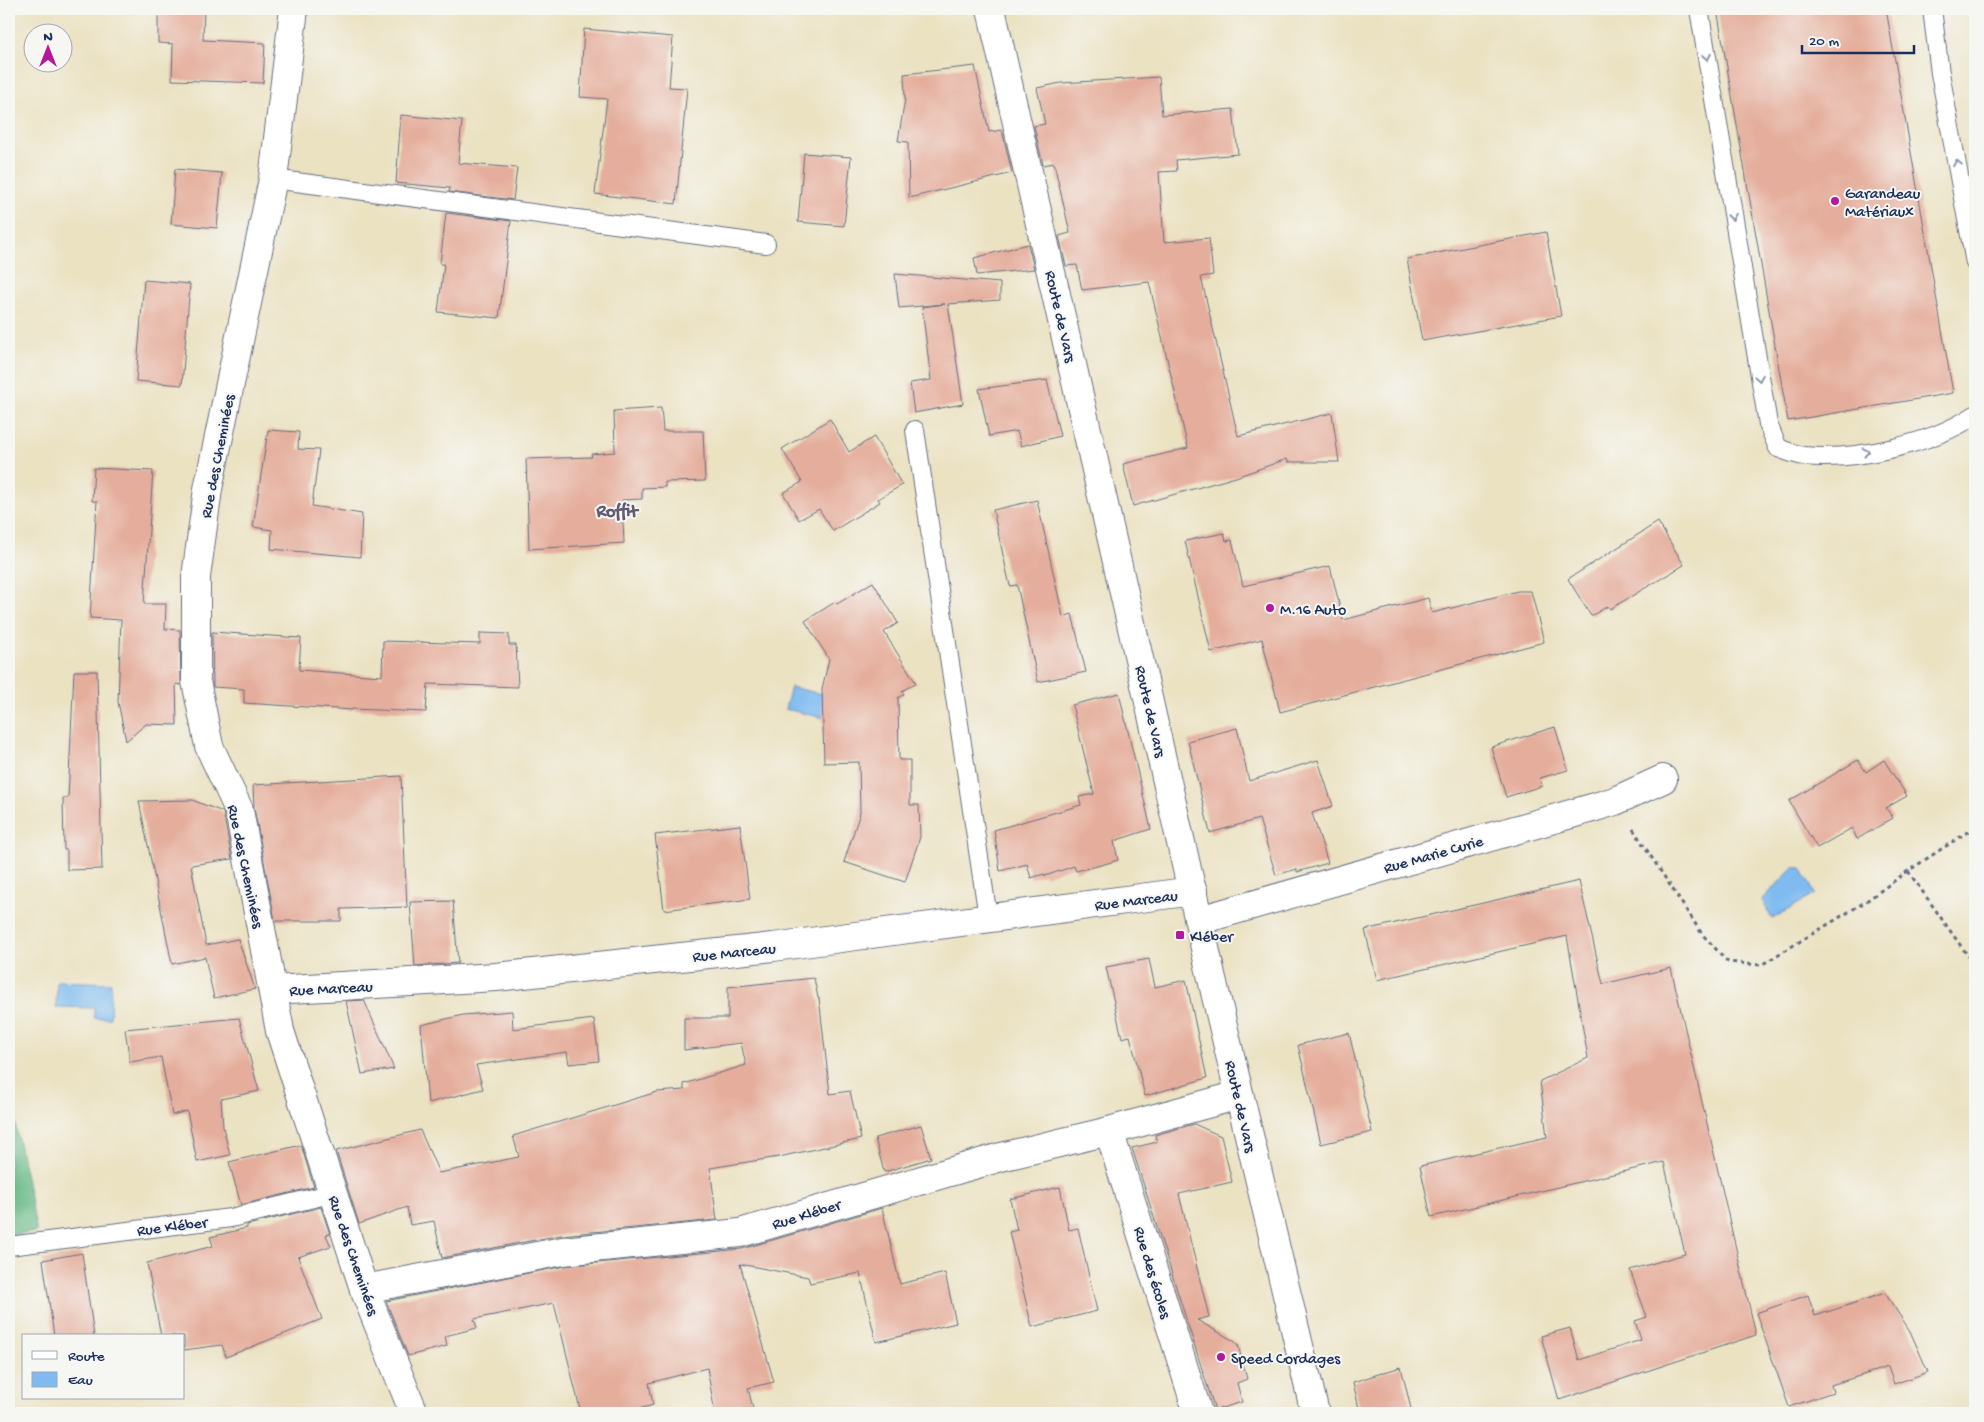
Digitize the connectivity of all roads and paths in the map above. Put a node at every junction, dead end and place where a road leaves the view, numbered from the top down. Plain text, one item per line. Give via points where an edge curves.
1 (294, 9) edge
2 (991, 9) edge
3 (1699, 9) edge
4 (1932, 9) edge
5 (273, 179) junction
6 (766, 244) dead end
7 (1975, 263) edge
8 (1975, 415) edge
9 (915, 430) dead end
10 (1663, 779) dead end
11 (1615, 801) junction
12 (1975, 827) edge
13 (1908, 871) junction
14 (1193, 891) junction
15 (988, 917) junction
16 (1200, 920) junction
17 (1975, 966) edge
18 (273, 990) junction
19 (1239, 1095) junction
20 (1109, 1130) junction
21 (334, 1193) junction
22 (9, 1246) edge
23 (364, 1290) junction
24 (414, 1413) edge
25 (1198, 1413) edge
26 (1315, 1413) edge

1 - 5 street, Rue des Cheminées
2 - 14 street, Route de Vars
3 -> 8 lane via 1768,424 1778,448 1802,456 1838,457 1901,446 1960,425
7 -> 4 lane via 1940,73
5 - 6 lane
5 - 18 street, Rue des Cheminées via 208,489 196,577 196,680 203,718 209,746 239,810
9 - 15 lane
10 - 11 street, Rue Marie Curie
11 - 13 path via 1702,934 1728,962 1761,965 1866,902
11 - 16 street, Rue Marie Curie
12 - 13 path
13 - 17 path
14 - 15 street, Rue Marceau
14 - 16 street, Route de Vars
15 - 18 street, Rue Marceau via 773,947 496,977
16 - 19 street, Route de Vars
18 - 21 street, Rue des Cheminées via 280,1032
19 - 20 street, Rue Kléber
19 - 26 street, Route de Vars
20 - 23 street, Rue Kléber via 1001,1157 740,1233 563,1252
20 - 25 street, Rue des écoles
21 - 22 lane, Rue Kléber via 231,1218
21 - 23 street, Rue des Cheminées
23 - 24 street, Rue des Cheminées

